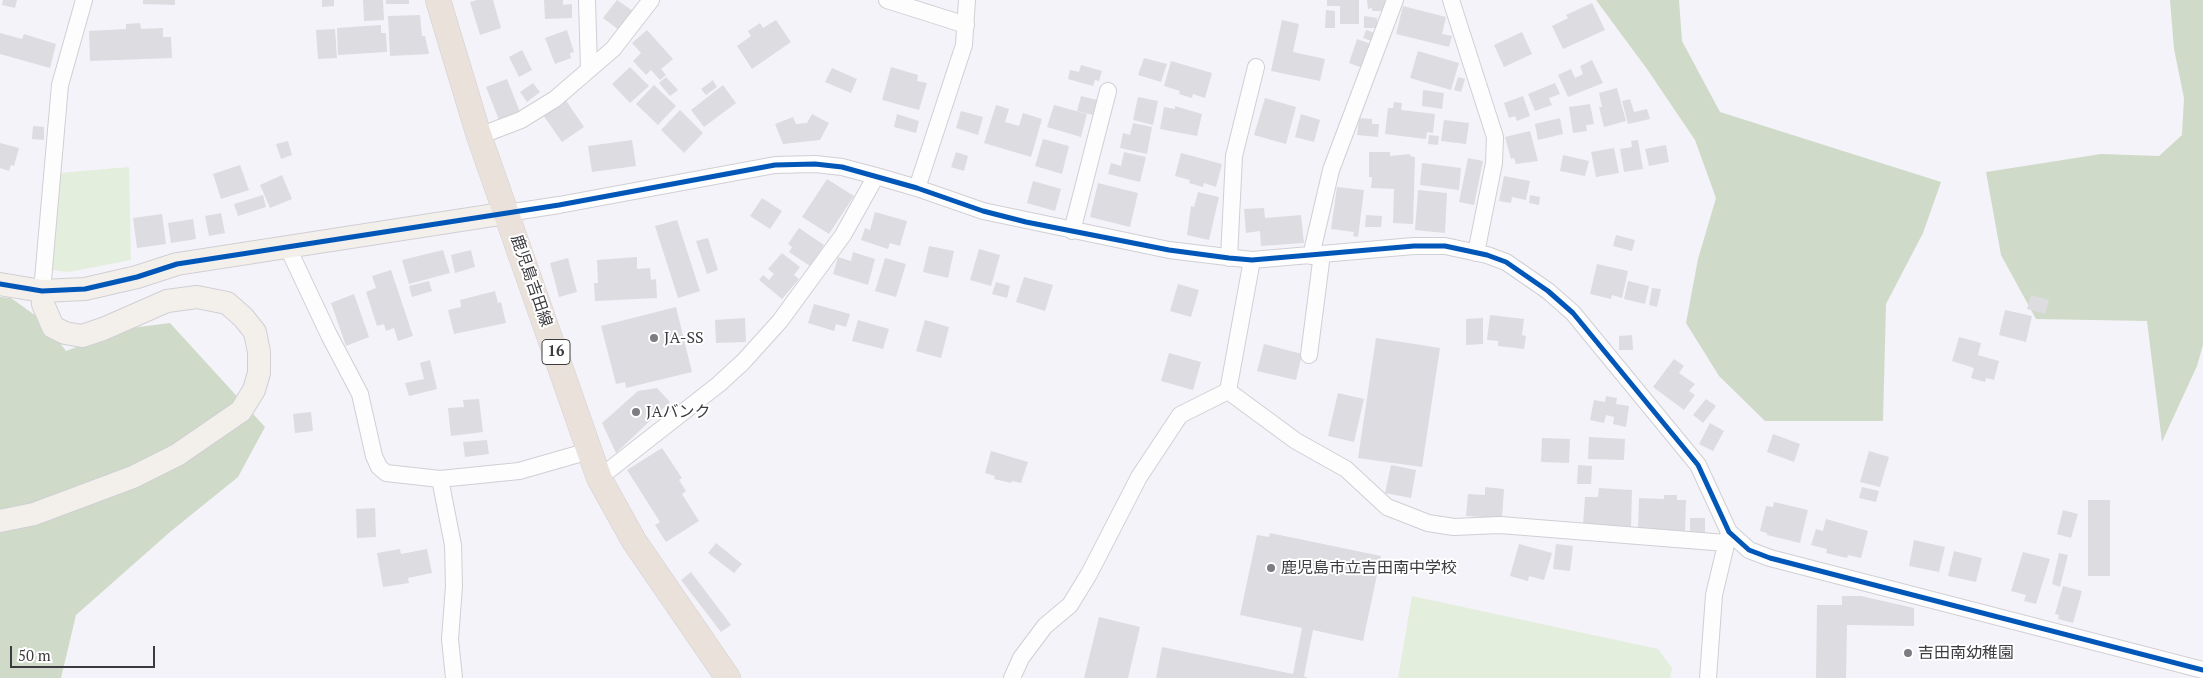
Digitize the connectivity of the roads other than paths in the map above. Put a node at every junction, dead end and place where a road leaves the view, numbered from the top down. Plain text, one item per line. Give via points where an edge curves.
1 (84, 0) edge
2 (586, 0) edge
3 (651, 0) edge
4 (888, 0) edge
5 (967, 0) edge
6 (1395, 0) edge
7 (1451, 0) edge
8 (439, 1) edge
9 (966, 25) junction
10 (1256, 67) dead end
11 (589, 69) junction
12 (1108, 91) dead end
13 (479, 136) junction
14 (876, 176) junction
15 (917, 188) junction
16 (507, 213) junction
17 (1072, 231) junction
18 (287, 246) junction
19 (1476, 253) junction
20 (1317, 255) junction
21 (1229, 258) junction
22 (1252, 260) junction
23 (0, 284) edge
24 (42, 291) junction
25 (1309, 355) dead end
26 (1228, 390) junction
27 (589, 451) junction
28 (599, 478) junction
29 (440, 479) junction
30 (0, 521) edge
31 (1728, 537) junction
32 (2203, 670) edge
33 (454, 678) edge
34 (728, 678) edge
35 (1012, 678) edge
36 (1708, 678) edge

1 - 24 street via 60,85
2 - 11 street
3 - 11 street via 612,49
4 - 9 street
5 - 9 street
6 - 20 street via 1331,170
7 - 19 street via 1495,137 1494,163
8 - 13 main road, 鹿児島吉田線 / 16
9 - 15 street via 964,45
10 - 21 street via 1234,156
11 - 13 street via 555,99 521,120
12 - 17 street
13 - 16 main road, 鹿児島吉田線 / 16
14 - 15 street
14 - 16 street via 815,164 775,165
14 - 28 street via 842,235 780,321 743,362
15 - 17 street via 983,212
16 - 18 street
16 - 27 main road, 鹿児島吉田線 / 16
17 - 21 street
18 - 24 street via 177,264 85,289
18 - 29 street via 360,394 379,467 386,473
19 - 20 street via 1445,246 1414,246
19 - 31 street via 1506,262 1573,313 1698,465
20 - 22 street
20 - 25 street
21 - 22 street
22 - 26 street
23 - 24 street
24 - 30 street via 43,304 53,327 82,336 167,301 197,297 227,304 255,332 259,373 254,390 241,411 176,455 132,477 43,511
26 - 31 street via 1296,440 1346,469 1388,507 1419,520 1454,527 1500,525
26 - 35 street via 1180,415 1139,476 1090,574 1070,606 1045,626 1021,658
27 - 28 main road, 鹿児島吉田線 / 16
27 - 29 street via 519,472
28 - 34 main road, 鹿児島吉田線 / 16 via 634,541
29 - 33 street via 453,545 450,639
31 - 32 street via 1770,558
31 - 36 street via 1714,595

